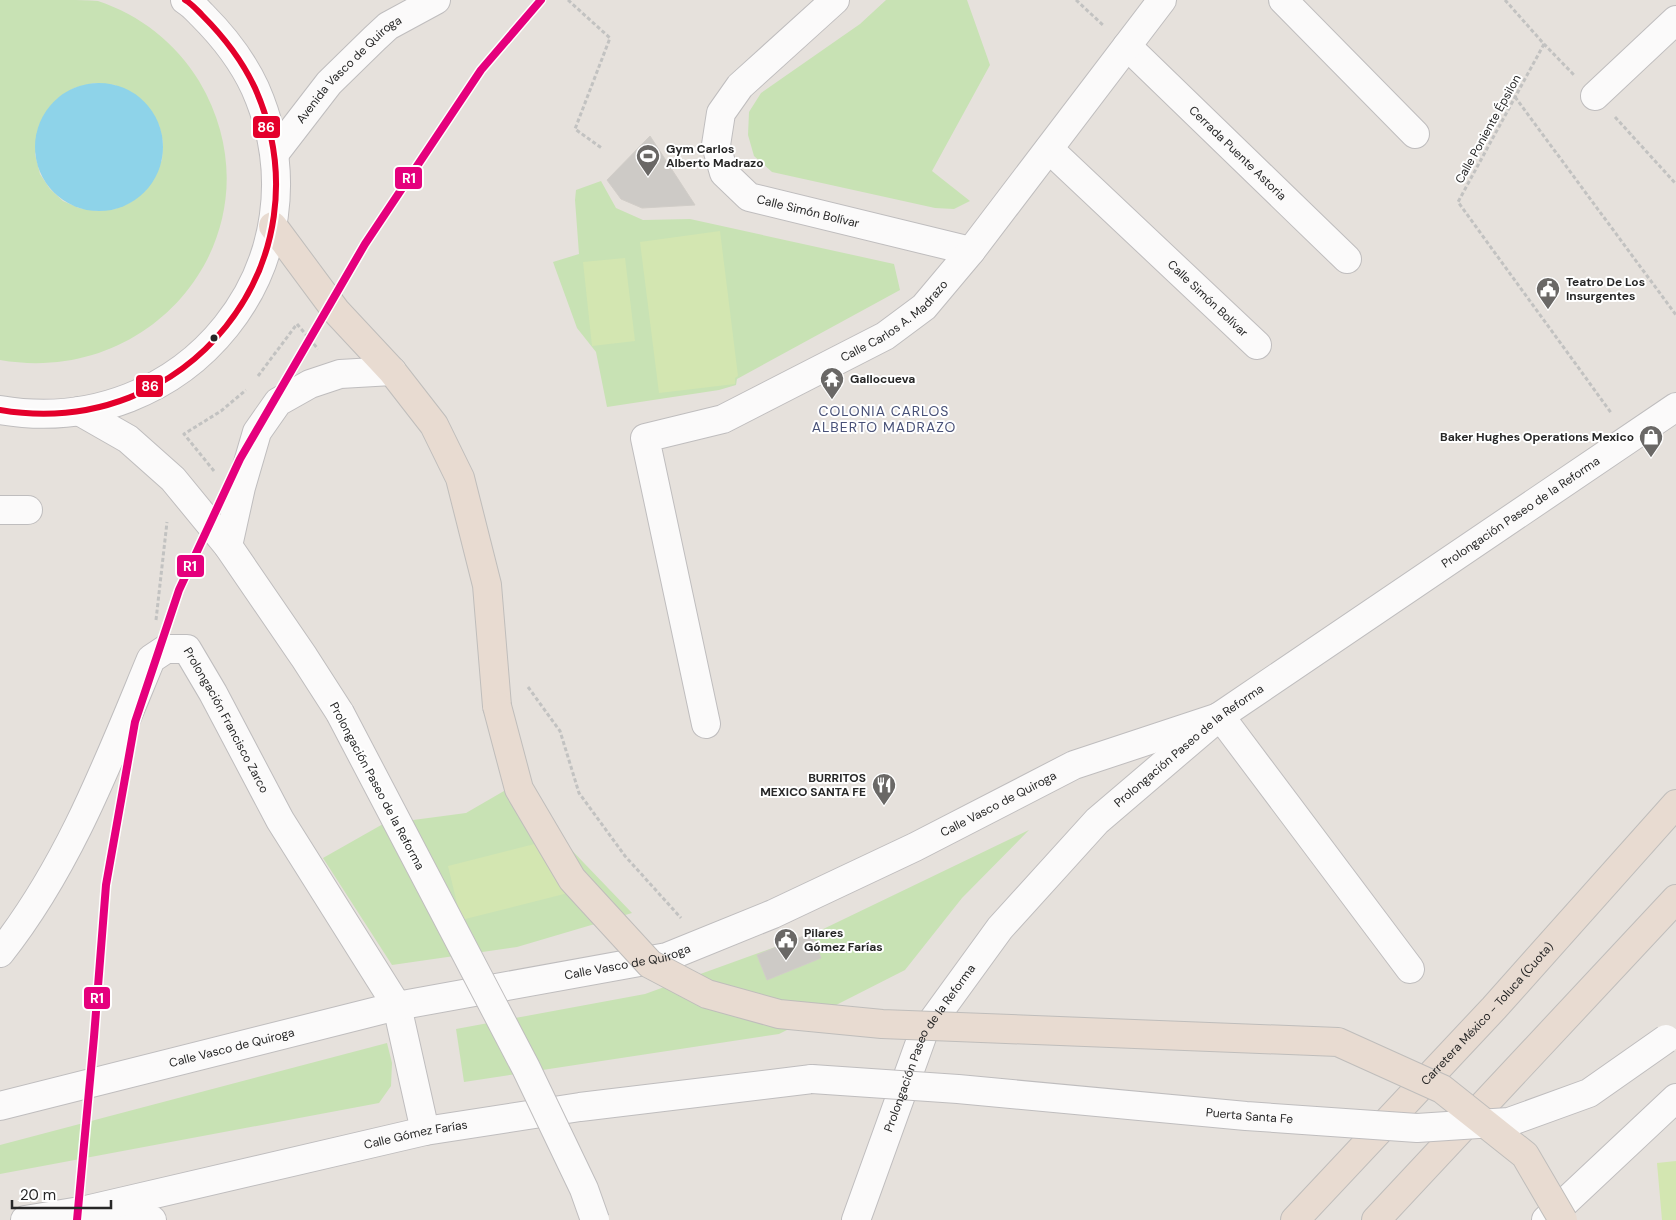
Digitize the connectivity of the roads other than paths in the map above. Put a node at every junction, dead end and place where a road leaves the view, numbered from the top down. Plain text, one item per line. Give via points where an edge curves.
1 (436, 0) edge
2 (835, 0) edge
3 (1162, 0) edge
4 (1283, 0) edge
5 (193, 1) edge
6 (1676, 20) edge
7 (1127, 46) junction
8 (1595, 96) road end
9 (1415, 134) dead end
10 (1049, 149) junction
11 (274, 153) junction
12 (273, 226) junction
13 (971, 251) junction
14 (1348, 259) dead end
15 (1257, 344) dead end
16 (392, 371) junction
17 (1676, 407) edge
18 (0, 410) edge
19 (79, 412) junction
20 (0, 510) edge
21 (28, 510) dead end
22 (228, 546) junction
23 (1220, 716) junction
24 (706, 724) dead end
25 (1676, 804) edge
26 (1676, 899) edge
27 (0, 953) edge
28 (1410, 969) dead end
29 (397, 1006) junction
30 (1671, 1034) edge
31 (812, 1079) joint
32 (1676, 1098) edge
33 (0, 1106) edge
34 (425, 1131) junction
35 (86, 1210) junction
36 (25, 1220) edge
37 (152, 1220) edge
38 (596, 1220) edge
39 (856, 1220) edge
40 (1295, 1220) edge
41 (1376, 1220) edge
42 (1546, 1220) edge
43 (1563, 1220) edge

1 - 11 street, Avenida Vasco de Quiroga via 388,26 374,39 329,83
2 - 13 street, Calle Simón Bolívar via 740,86 721,114 716,145 724,173 749,197
3 - 7 street, Calle Carlos A. Madrazo
4 - 9 street
5 - 11 street via 247,69 264,110
6 - 8 street
7 - 10 street, Calle Carlos A. Madrazo
7 - 14 street, Cerrada Puente Astoria
10 - 13 street, Calle Carlos A. Madrazo
10 - 15 street, Calle Simón Bolívar
11 - 12 street via 276,190
12 - 16 highway via 336,311
12 - 19 street via 263,261 249,292 206,350 147,390 122,401
13 - 24 street, Calle Carlos A. Madrazo via 924,306 885,336 723,419 645,438
16 - 22 street via 340,374 310,384 278,402 257,432
16 - 43 highway, bridge via 434,425 460,478 487,585 497,706 519,789 572,879 650,964 707,994 779,1014 882,1024 1338,1042 1442,1089 1525,1155
17 - 23 street, Prolongación Paseo de la Reforma
18 - 19 street via 49,414
19 - 22 street, Prolongación Paseo de la Reforma via 128,439 173,479
20 - 21 street
22 - 38 street, Prolongación Paseo de la Reforma, bridge via 340,713 526,1068
23 - 28 street
23 - 29 street, Calle Vasco de Quiroga via 1074,765 915,847 772,914 667,957
23 - 39 street, Prolongación Paseo de la Reforma via 1096,821 1000,928 923,1034
25 - 40 highway, Carretera México - Toluca (Cuota) via 1494,1008
26 - 41 highway
27 - 29 street, Prolongación Francisco Zarco via 17,932 70,845 151,659 166,649 187,649 280,820
29 - 33 street, Calle Vasco de Quiroga
29 - 34 street
30 - 31 street, Puerta Santa Fe, bridge via 1590,1093 1509,1122 1417,1128
31 - 34 street, Calle Gómez Farías via 590,1106
32 - 42 street
34 - 35 street, Calle Gómez Farías
35 - 36 street, Calle Gómez Farías
35 - 37 street

